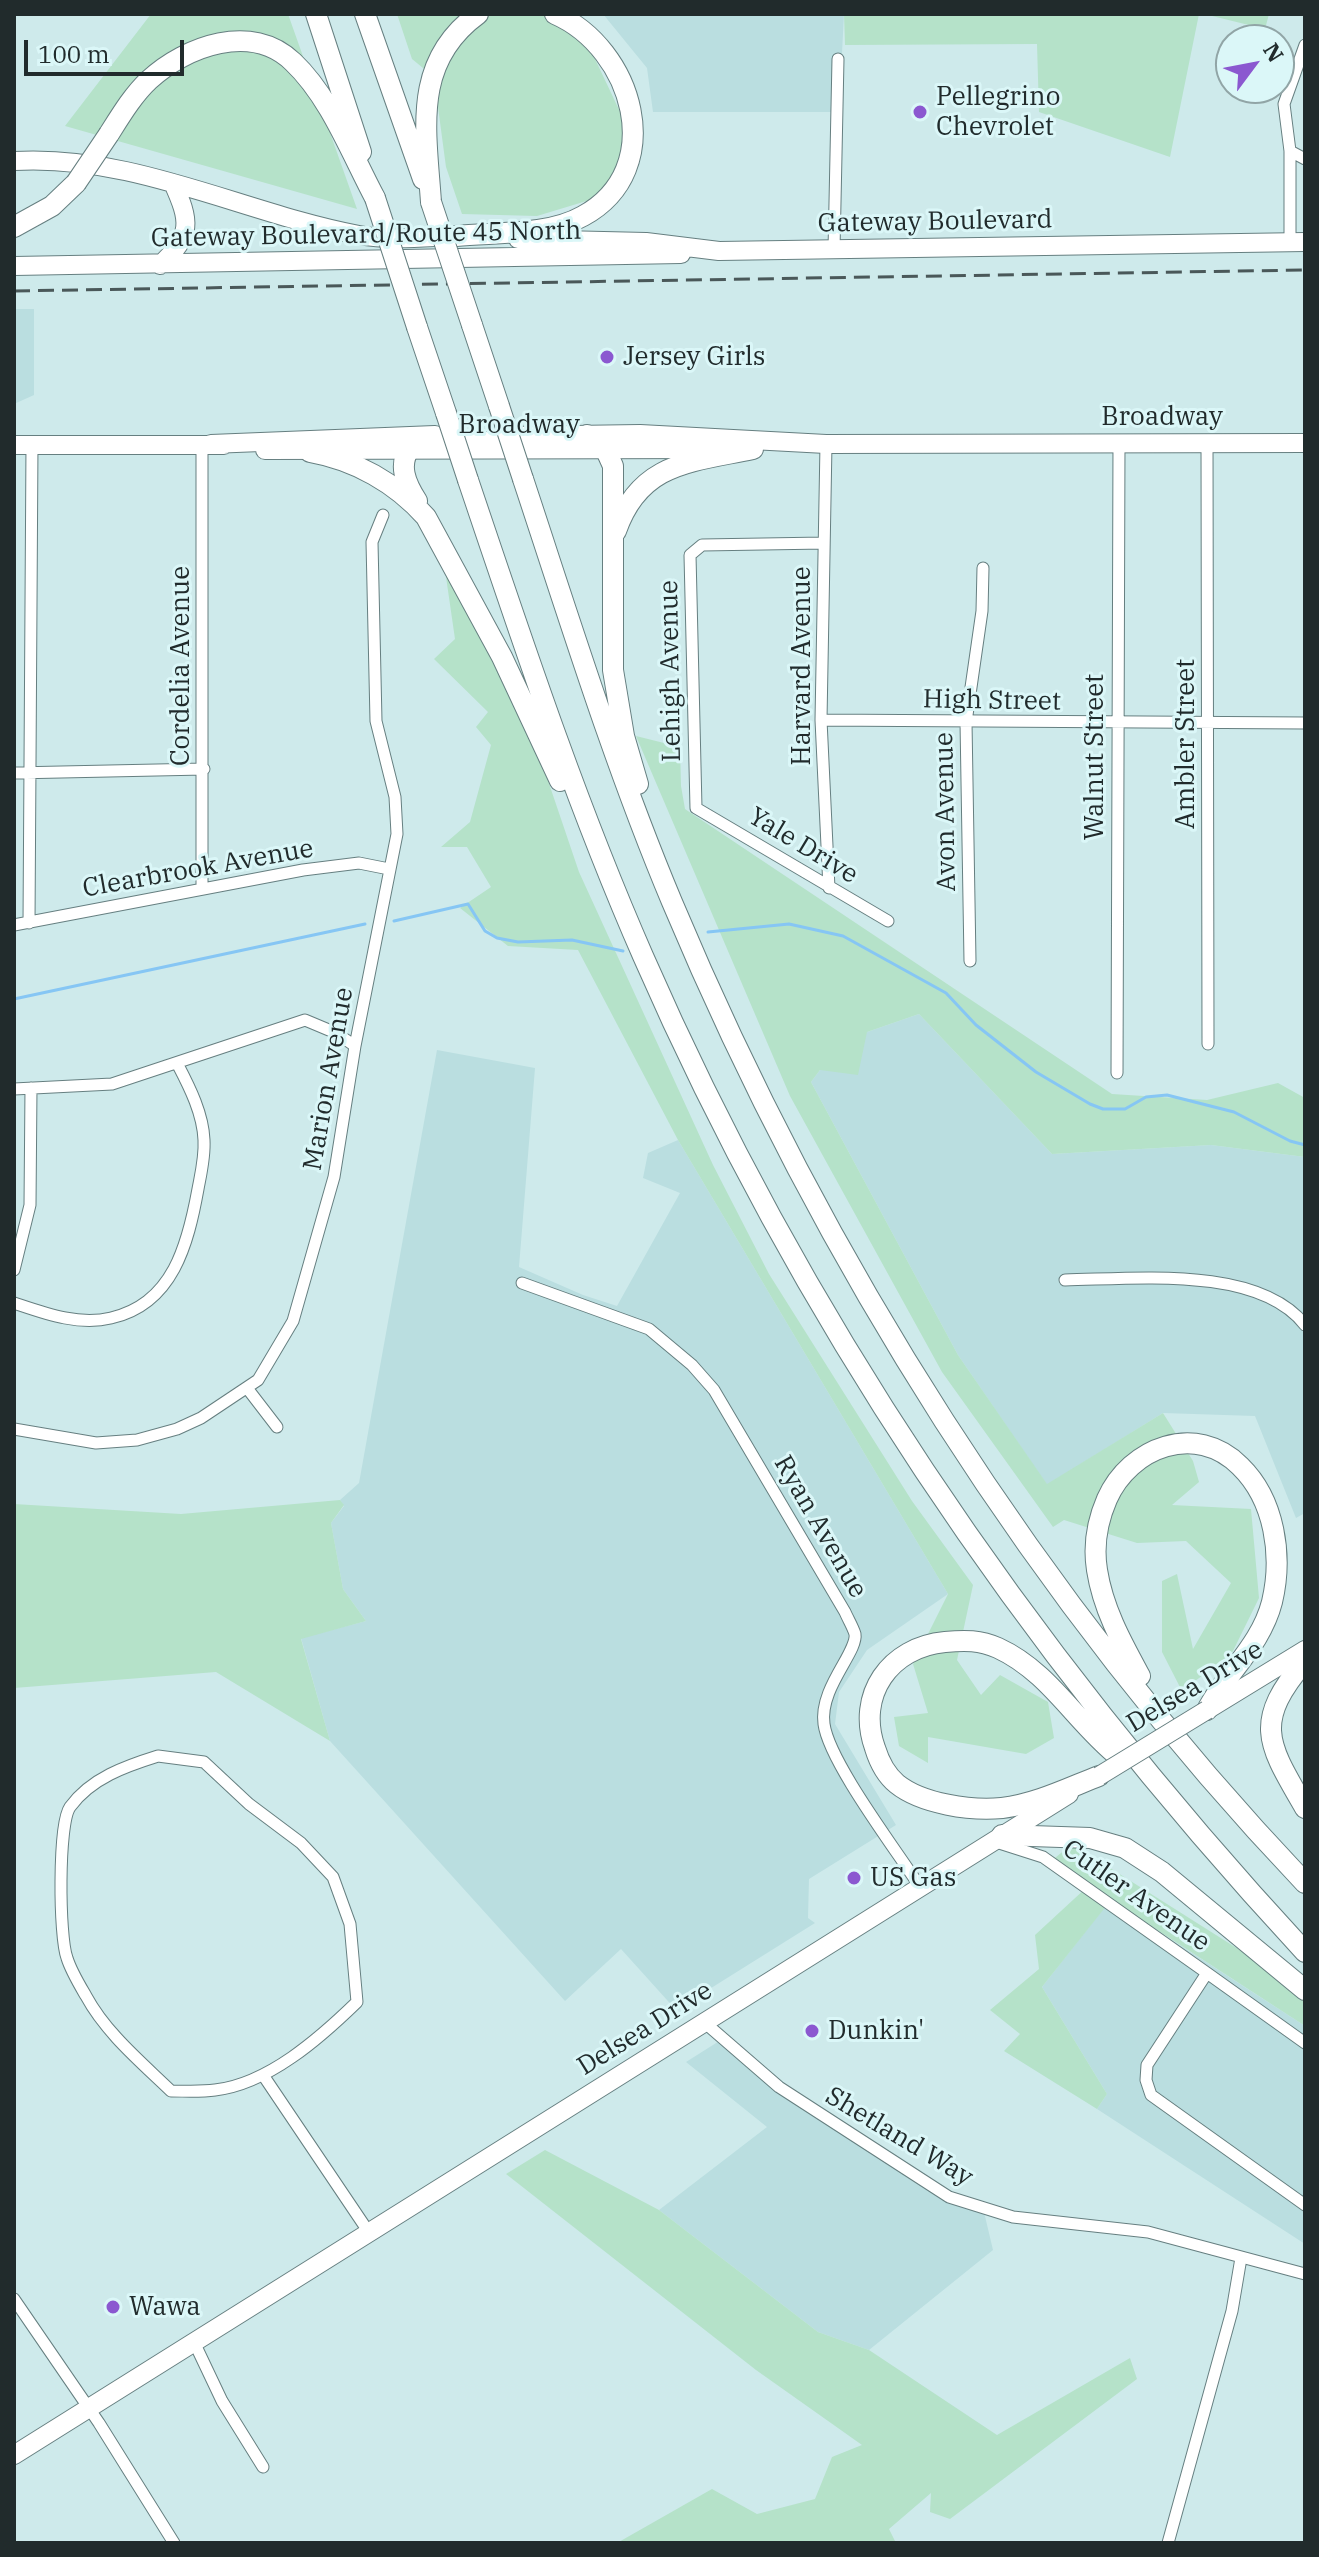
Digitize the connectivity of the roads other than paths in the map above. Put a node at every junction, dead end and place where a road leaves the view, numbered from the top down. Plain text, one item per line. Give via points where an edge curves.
1 (316, 14) edge
2 (365, 14) edge
3 (478, 14) edge
4 (555, 14) edge
5 (1305, 45) edge
6 (838, 59) dead end
7 (1290, 151) junction
8 (1305, 159) edge
9 (14, 161) edge
10 (173, 183) junction
11 (375, 198) junction
12 (431, 202) junction
13 (14, 227) edge
14 (456, 236) junction
15 (1298, 242) edge
16 (834, 250) junction
17 (719, 251) junction
18 (160, 265) junction
19 (14, 266) edge
20 (587, 435) junction
21 (518, 436) junction
22 (1119, 442) junction
23 (1207, 443) junction
24 (1305, 443) edge
25 (23, 444) edge
26 (207, 444) junction
27 (826, 444) junction
28 (753, 449) junction
29 (407, 451) junction
30 (310, 452) junction
31 (609, 452) junction
32 (383, 515) dead end
33 (426, 517) junction
34 (824, 543) junction
35 (612, 546) junction
36 (983, 568) dead end
37 (821, 720) junction
38 (966, 722) junction
39 (1305, 723) edge
40 (1117, 724) junction
41 (1208, 724) junction
42 (204, 769) junction
43 (14, 773) edge
44 (30, 773) junction
45 (696, 808) joint
46 (389, 869) junction
47 (202, 888) junction
48 (829, 888) junction
49 (672, 903) junction
50 (888, 921) dead end
51 (29, 923) junction
52 (14, 925) edge
53 (642, 953) junction
54 (970, 961) dead end
55 (1208, 1044) dead end
56 (355, 1046) junction
57 (178, 1065) junction
58 (1117, 1073) dead end
59 (31, 1088) junction
60 (14, 1089) edge
61 (14, 1270) edge
62 (1065, 1280) dead end
63 (522, 1283) dead end
64 (14, 1303) edge
65 (1305, 1325) edge
66 (247, 1388) junction
67 (277, 1427) dead end
68 (14, 1429) edge
69 (1305, 1650) edge
70 (1305, 1661) edge
71 (1207, 1710) junction
72 (1167, 1725) junction
73 (1099, 1776) junction
74 (1154, 1784) junction
75 (1305, 1808) edge
76 (997, 1838) junction
77 (1305, 1883) edge
78 (920, 1887) junction
79 (1305, 1952) edge
80 (1207, 1973) junction
81 (1305, 1990) edge
82 (704, 2022) junction
83 (1305, 2043) edge
84 (263, 2075) junction
85 (1305, 2205) edge
86 (368, 2231) junction
87 (1241, 2258) junction
88 (1305, 2274) edge
89 (14, 2299) edge
90 (194, 2342) junction
91 (88, 2409) junction
92 (14, 2455) edge
93 (263, 2467) dead end
94 (174, 2543) edge
95 (1168, 2543) edge

1 - 11 highway
2 - 12 highway
3 - 12 highway via 452,34 429,83
4 - 14 highway via 613,67 633,119 630,165 606,201 568,224
5 - 7 street via 1284,104
6 - 16 street
7 - 8 street
7 - 15 street
9 - 10 main road, Gateway Boulevard via 97,163
10 - 14 main road, Gateway Boulevard via 363,236
10 - 18 main road via 187,228 177,249
11 - 13 highway, bridge via 303,72 282,53 257,43 220,43 175,60 144,84 76,183 52,206
11 - 53 highway, bridge via 563,755
12 - 49 highway, bridge via 582,665
14 - 17 main road, Gateway Boulevard via 646,242
15 - 16 main road, Gateway Boulevard
16 - 17 main road, Gateway Boulevard
17 - 18 main road, Gateway Boulevard/Route 45 North via 642,257
18 - 19 main road, Gateway Boulevard/Route 45 North
20 - 21 main road, Broadway
20 - 27 main road, Broadway
20 - 31 highway
21 - 26 main road, Broadway
21 - 29 highway via 505,442 416,444
22 - 23 main road, Broadway
22 - 27 main road, Broadway
22 - 40 street, Walnut Street
23 - 24 main road, Broadway
23 - 41 street, Ambler Street
25 - 26 main road, Broadway
25 - 44 street
26 - 30 main road, Broadway
26 - 42 street, Cordelia Avenue
27 - 28 main road, Broadway
27 - 34 street, Harvard Avenue
28 - 31 main road, Broadway
28 - 35 highway via 677,465 650,478 626,506
29 - 30 main road, Broadway
29 - 31 main road, Broadway
29 - 33 highway via 407,486
30 - 33 highway via 336,457 377,476
31 - 35 highway
32 - 46 street, Marion Avenue via 372,542 376,721 395,797 397,834
33 - 53 highway via 502,657
34 - 37 street, Harvard Avenue
34 - 45 street, Lehigh Avenue via 702,545 690,555
35 - 49 highway via 617,701
36 - 38 street, Avon Avenue
37 - 38 street, High Street
37 - 48 street, Harvard Avenue
38 - 40 street, High Street
38 - 54 street, Avon Avenue
39 - 41 street, High Street
40 - 41 street, High Street
40 - 58 street, Walnut Street
41 - 55 street, Ambler Street
42 - 44 street
42 - 47 street, Cordelia Avenue
43 - 44 street
44 - 51 street
45 - 48 street, Yale Drive
46 - 47 street, Clearbrook Avenue via 359,863
46 - 56 street, Marion Avenue
47 - 51 street, Clearbrook Avenue
48 - 50 street, Yale Drive
49 - 72 highway via 770,1114 874,1304 1033,1549
51 - 52 street, Clearbrook Avenue
53 - 74 highway via 748,1173 855,1364 999,1582
56 - 57 street via 305,1020
56 - 66 street, Marion Avenue via 334,1177 310,1270 288,1334
57 - 59 street via 112,1084
57 - 64 street via 194,1098 204,1138 192,1218 176,1270 148,1300 111,1318 71,1319
59 - 60 street
59 - 61 street via 30,1205
62 - 65 street via 1224,1283 1275,1300
63 - 78 street, Ryan Avenue via 649,1329 714,1390 854,1634 854,1644 826,1695 824,1726 840,1763
66 - 67 street
66 - 68 street, Marion Avenue via 189,1424 137,1440 83,1442
69 - 71 main road, Delsea Drive
70 - 75 highway via 1276,1699 1270,1723 1276,1756
71 - 72 highway via 1268,1617 1277,1572 1275,1540 1263,1499 1239,1464 1209,1447 1168,1445 1143,1455 1118,1479 1101,1513 1095,1550 1114,1626
71 - 73 main road, Delsea Drive, bridge
72 - 77 highway
73 - 74 highway via 1039,1800 1001,1808 965,1807 913,1793 898,1785 877,1755 868,1708 886,1670 899,1657 927,1643 969,1639 1021,1660 1113,1752
73 - 76 main road, Delsea Drive
74 - 79 highway
76 - 78 main road, Delsea Drive
76 - 80 street, Cutler Avenue via 1043,1857
76 - 81 highway via 1090,1838 1125,1848 1162,1872
78 - 82 main road, Delsea Drive
80 - 83 street, Cutler Avenue
80 - 85 street via 1147,2065 1151,2095
82 - 86 main road, Delsea Drive
82 - 87 street, Shetland Way via 779,2087 949,2197 1013,2217 1148,2232
84 - 84 street via 357,2002 350,1924 333,1877 301,1843 204,1762 158,1756 120,1768 70,1807 62,1825 66,1955 111,2032 171,2091 218,2090
84 - 86 street
86 - 90 main road, Delsea Drive
87 - 88 street, Shetland Way
87 - 95 street via 1232,2311
89 - 91 street
90 - 91 main road, Delsea Drive
90 - 93 street
91 - 92 main road, Delsea Drive
91 - 94 street

